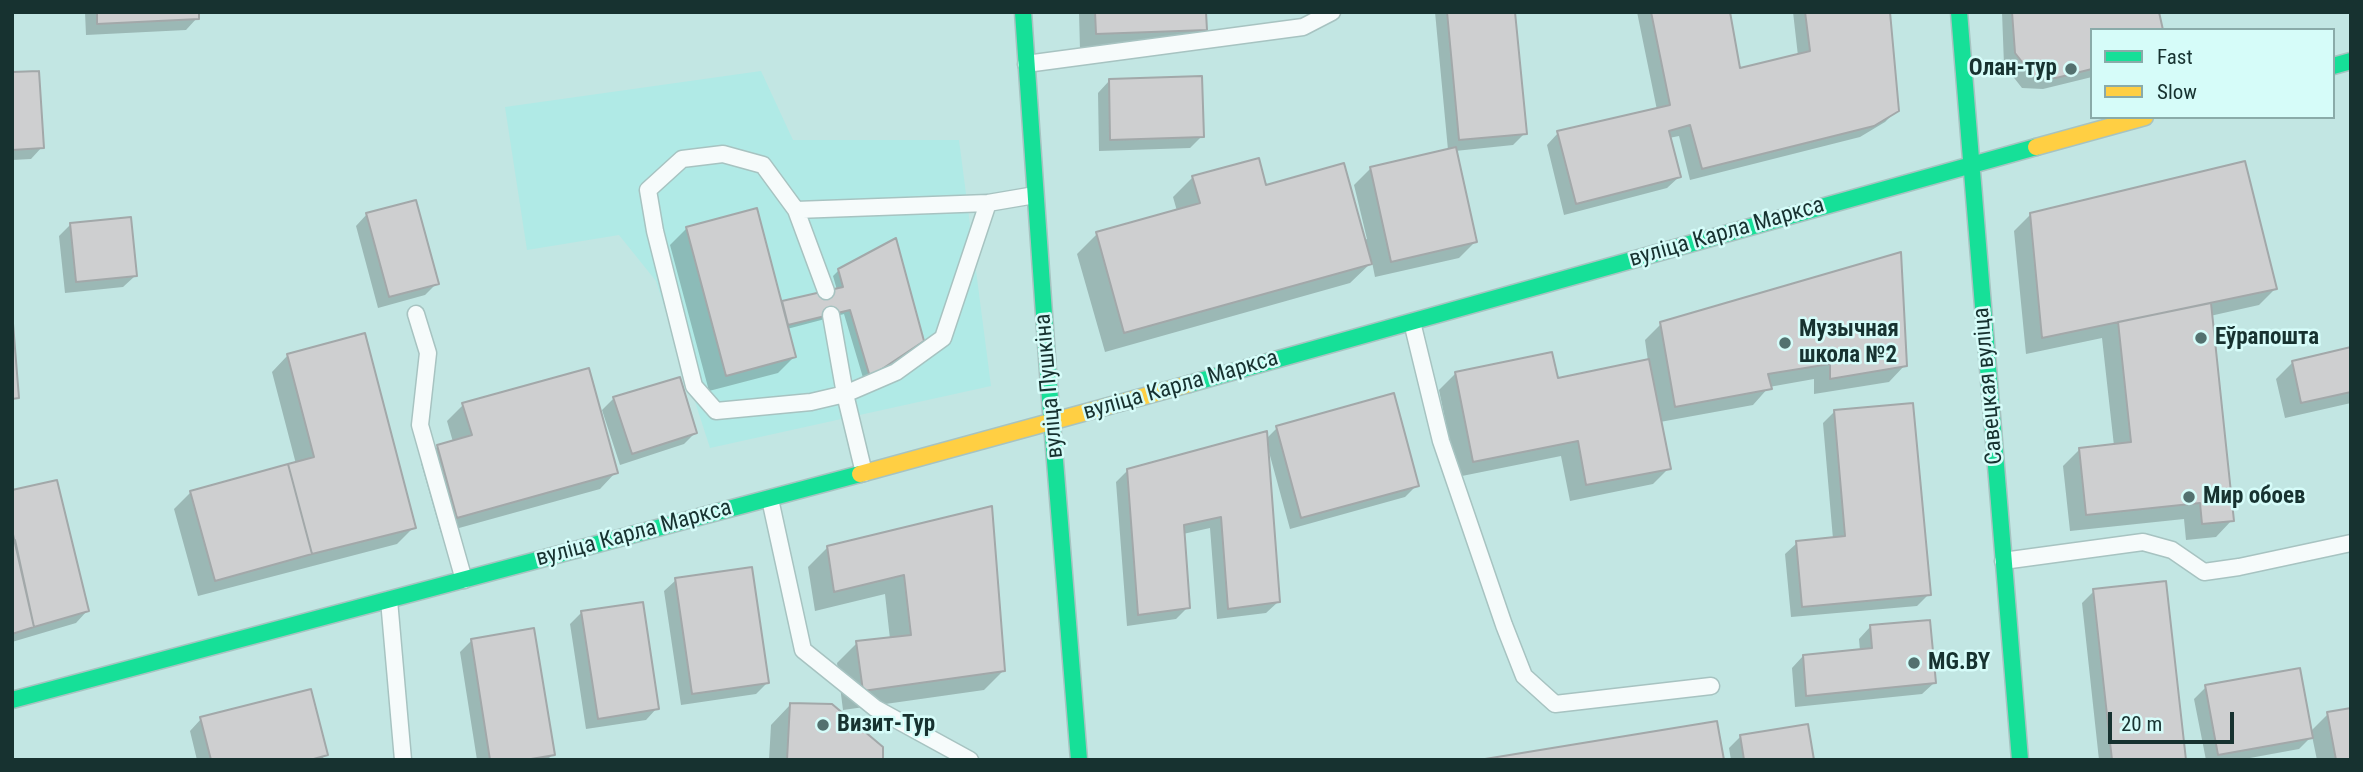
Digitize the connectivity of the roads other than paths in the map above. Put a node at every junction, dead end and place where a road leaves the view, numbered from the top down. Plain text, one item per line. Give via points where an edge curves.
1 (1023, 12) edge
2 (1332, 12) edge
3 (1959, 12) edge
4 (1026, 64) junction
5 (2139, 119) edge
6 (1970, 165) junction
7 (1035, 195) junction
8 (988, 203) junction
9 (796, 210) junction
10 (826, 291) dead end
11 (416, 314) dead end
12 (831, 315) dead end
13 (1412, 321) junction
14 (845, 394) junction
15 (1052, 423) junction
16 (864, 473) junction
17 (769, 499) junction
18 (2351, 543) edge
19 (2003, 561) junction
20 (464, 580) junction
21 (388, 600) junction
22 (1711, 686) dead end
23 (12, 700) edge
24 (403, 760) edge
25 (970, 760) edge
26 (1079, 760) edge
27 (2020, 760) edge

1 - 4 street, вуліца Пушкіна
2 - 4 lane via 1303,27
3 - 6 street, Савецкая вуліца
4 - 7 street, вуліца Пушкіна
5 - 6 street, вуліца Карла Маркса
6 - 13 street, вуліца Карла Маркса
6 - 19 street, Савецкая вуліца
7 - 8 lane
7 - 15 street, вуліца Пушкіна
8 - 9 lane
8 - 14 lane via 943,338 897,372
9 - 10 lane
9 - 14 lane via 763,165 723,154 681,159 648,190 695,386 716,411
11 - 20 lane via 428,353 420,425
12 - 14 lane
13 - 15 street, вуліца Карла Маркса
13 - 22 lane via 1441,441 1524,676 1555,704
14 - 16 lane
15 - 16 street, вуліца Карла Маркса
15 - 26 street, вуліца Пушкіна
16 - 17 street, вуліца Карла Маркса
17 - 20 street, вуліца Карла Маркса
17 - 25 lane via 803,650 875,708
18 - 19 lane via 2204,572 2172,550 2143,542
19 - 27 street, Савецкая вуліца
20 - 21 street, вуліца Карла Маркса
21 - 23 street, вуліца Карла Маркса
21 - 24 lane

